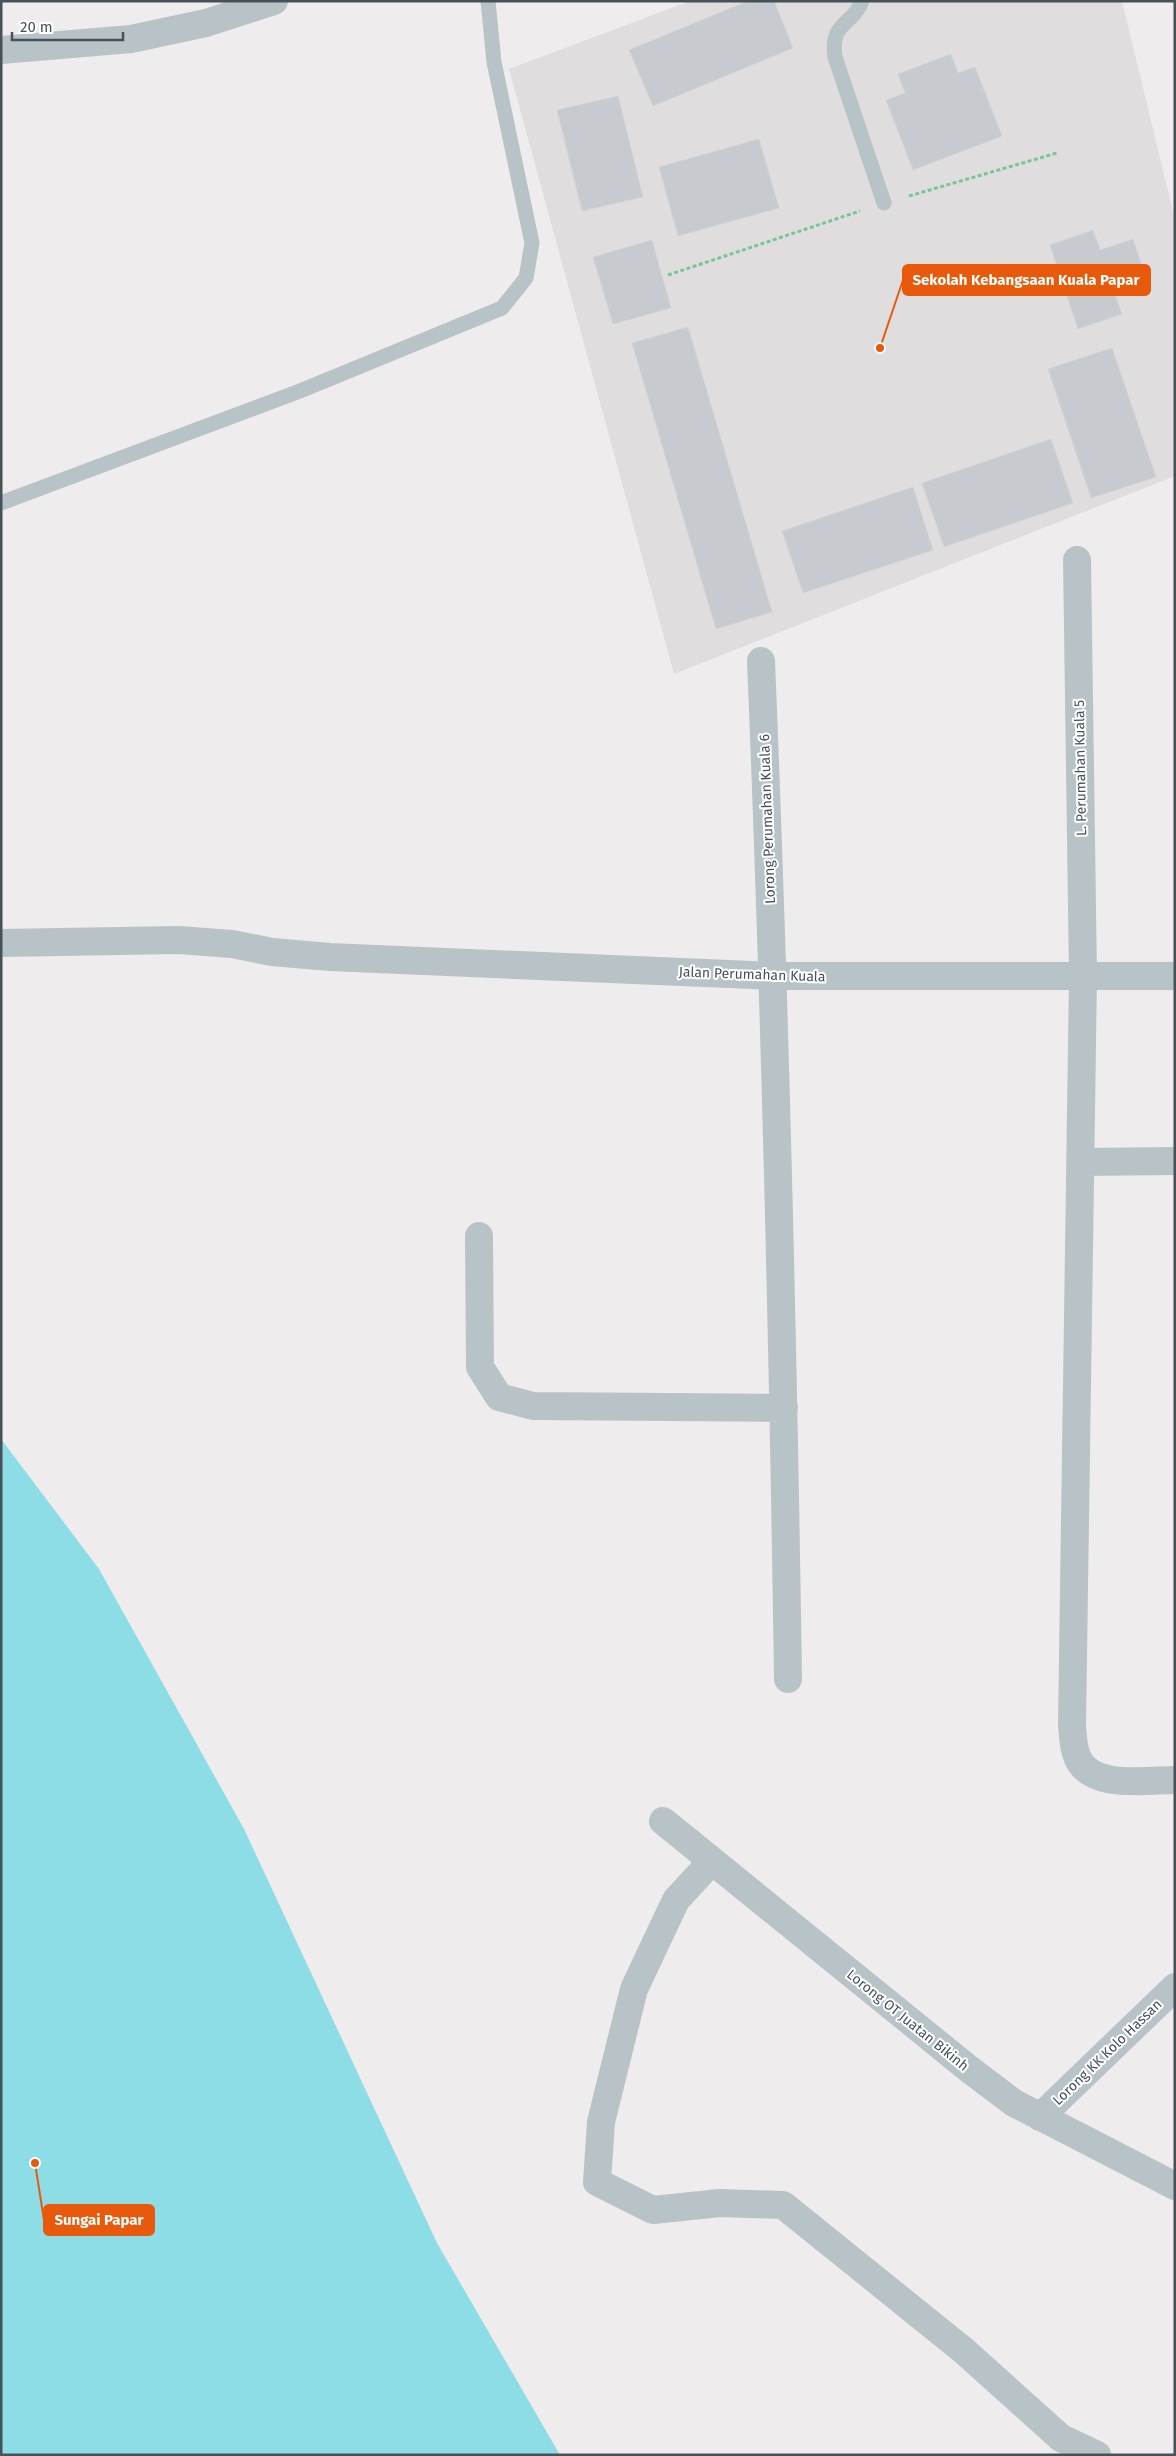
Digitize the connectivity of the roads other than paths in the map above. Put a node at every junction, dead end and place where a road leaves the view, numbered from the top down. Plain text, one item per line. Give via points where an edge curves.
1 (274, 1) edge
2 (488, 1) edge
3 (862, 1) edge
4 (1, 50) edge
5 (884, 203) dead end
6 (1, 503) edge
7 (1077, 560) dead end
8 (761, 661) dead end
9 (1, 943) edge
10 (774, 976) junction
11 (1083, 976) junction
12 (1175, 976) edge
13 (1175, 1161) edge
14 (1081, 1162) junction
15 (479, 1236) dead end
16 (784, 1408) junction
17 (788, 1679) dead end
18 (1175, 1780) edge
19 (663, 1821) dead end
20 (712, 1861) junction
21 (1175, 1987) edge
22 (1040, 2117) junction
23 (1175, 2186) edge
24 (1097, 2455) edge

1 - 4 street via 206,24 131,39
2 - 6 lane via 494,62 532,243 526,278 502,308 300,391
3 - 5 lane via 837,33 834,45
7 - 11 street, L. Perumahan Kuala 5
8 - 10 street, Lorong Perumahan Kuala 6
9 - 10 street, Jalan Perumahan Kuala via 178,940 330,957
10 - 11 street, Jalan Perumahan Kuala
10 - 16 street, Lorong Perumahan Kuala 6
11 - 12 street, Jalan Perumahan Kuala
11 - 14 street, L. Perumahan Kuala 5
13 - 14 street
14 - 18 street, L. Perumahan Kuala 5 via 1074,1742 1077,1757 1086,1770 1098,1778
15 - 16 street via 480,1367 498,1397 533,1406
16 - 17 street, Lorong Perumahan Kuala 6
19 - 20 street, Lorong OT Juatan Bikinh
20 - 22 street, Lorong OT Juatan Bikinh via 968,2069 1014,2103
20 - 24 street via 676,1900 634,1989 601,2122 597,2182 653,2210 720,2203 783,2205 963,2350 1061,2438
21 - 22 street, Lorong KK Kolo Hassan
22 - 23 street, Lorong OT Juatan Bikinh

